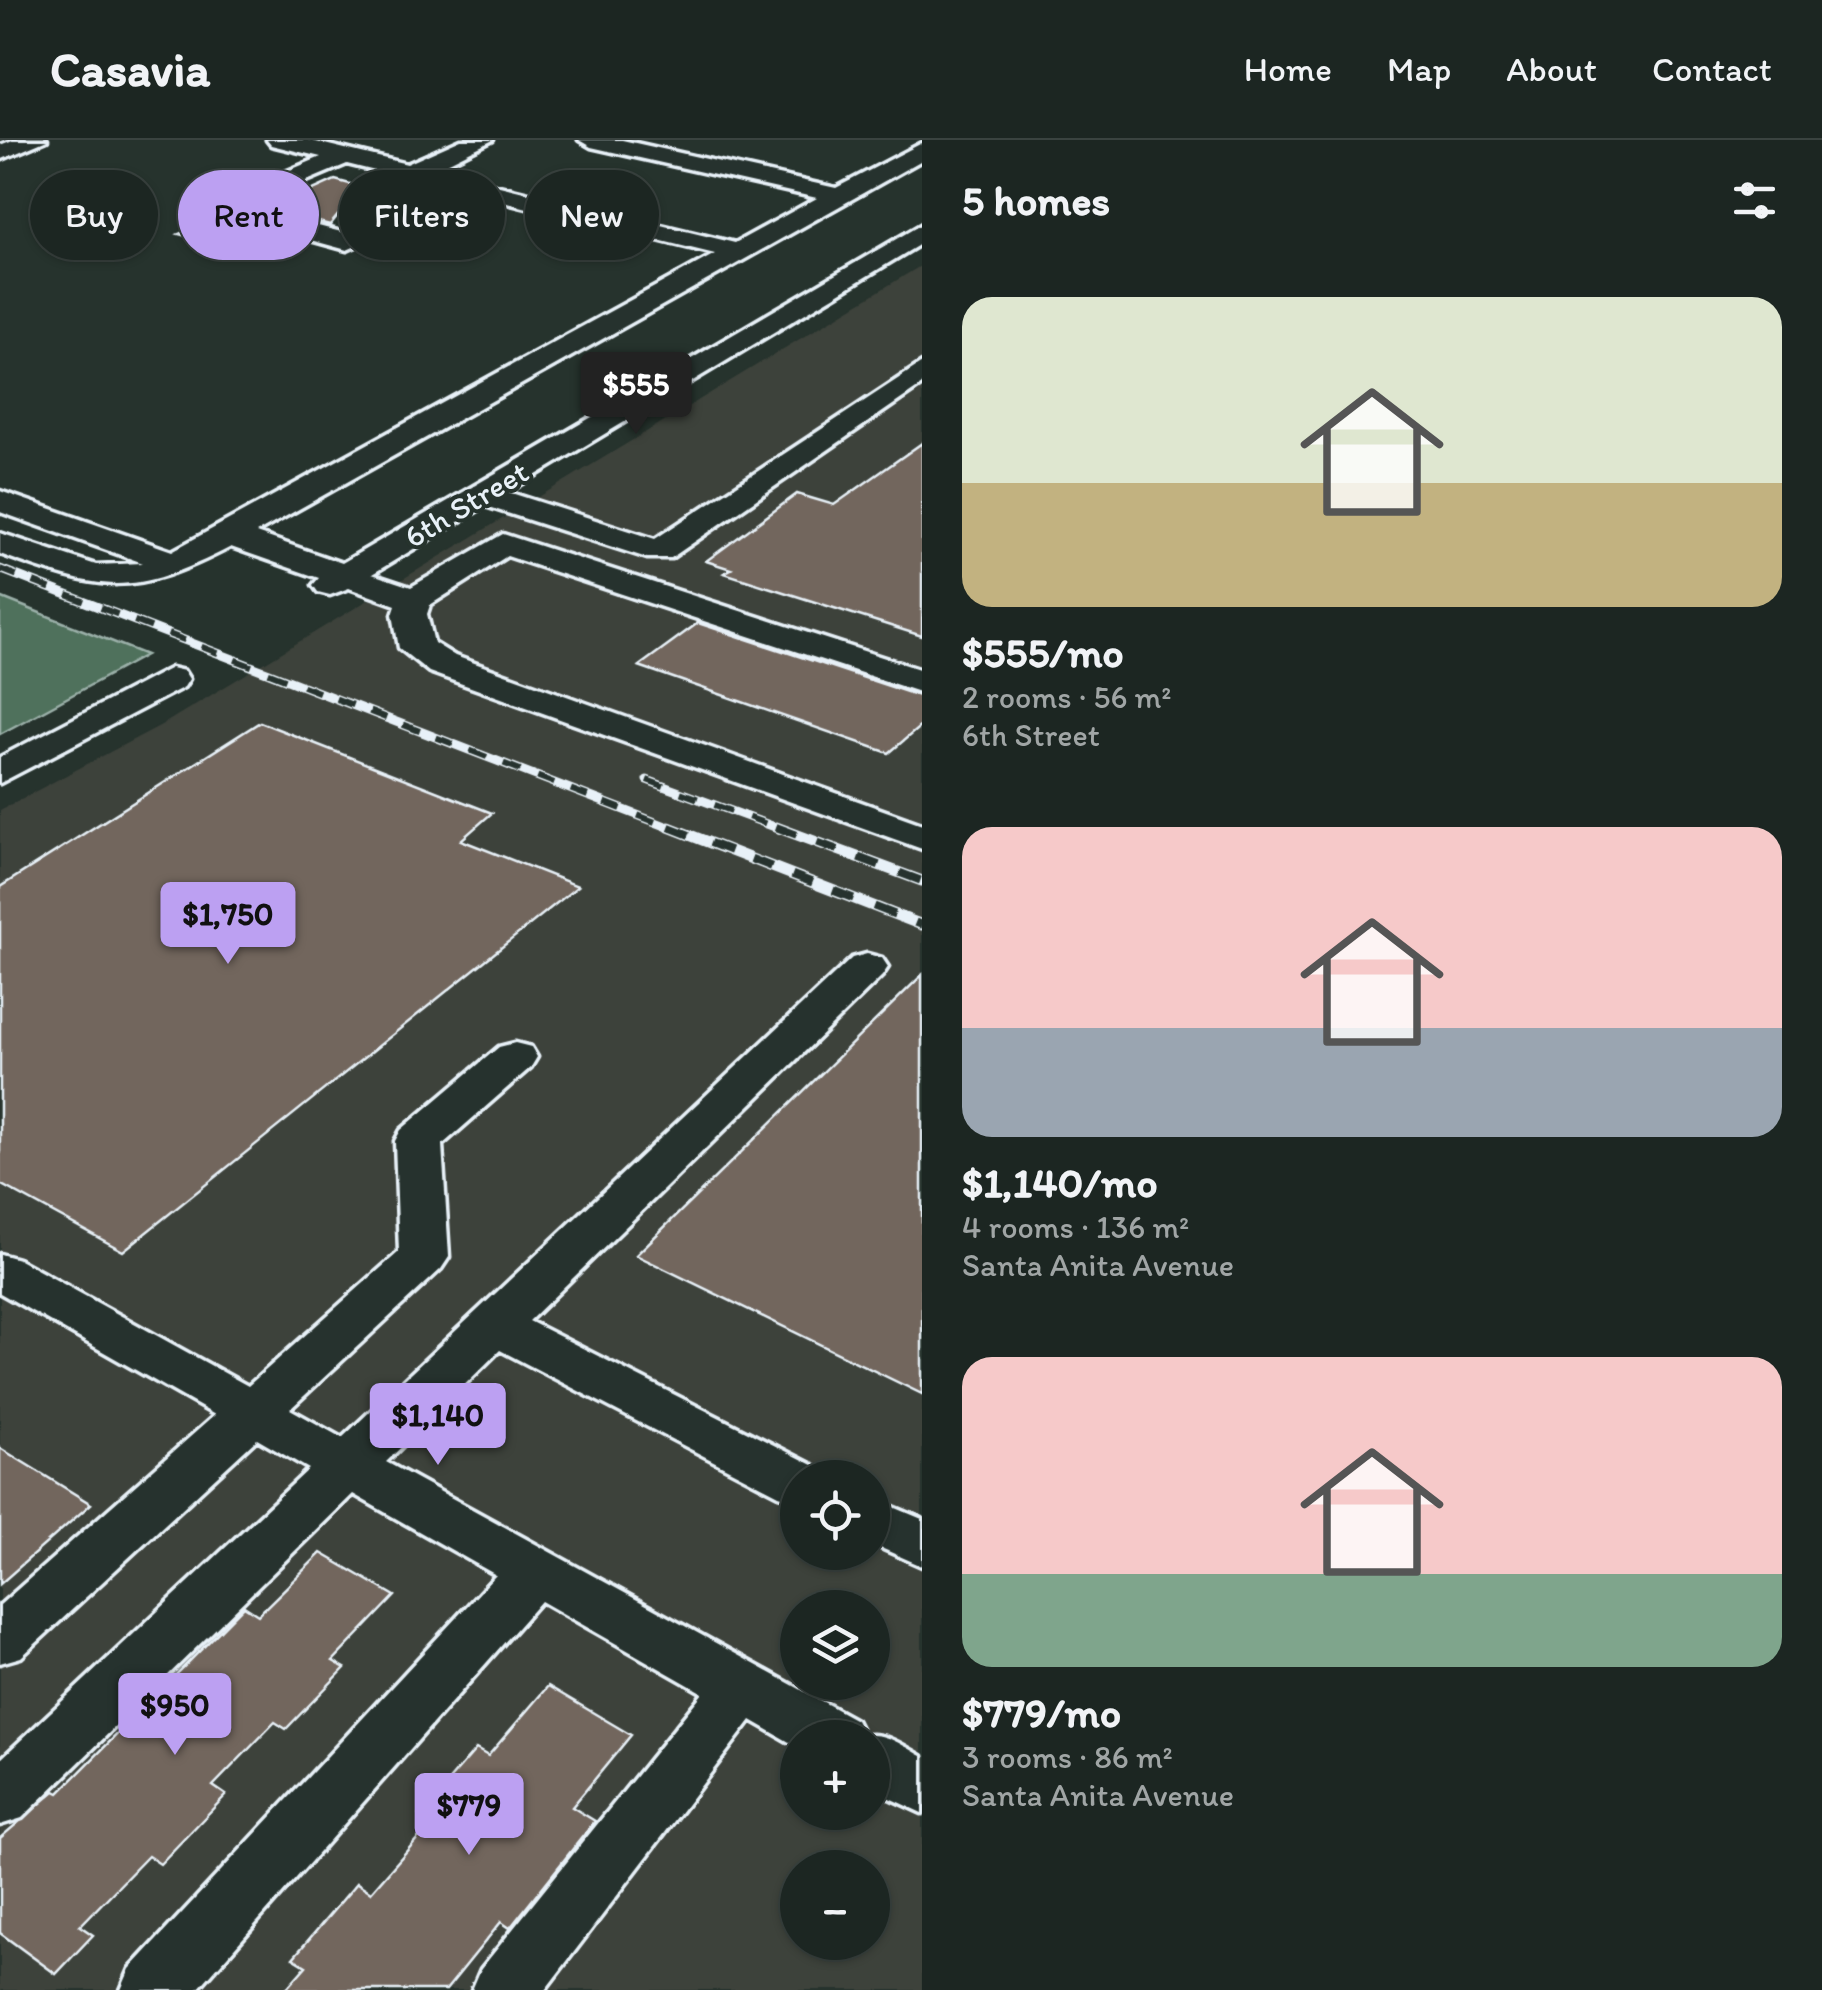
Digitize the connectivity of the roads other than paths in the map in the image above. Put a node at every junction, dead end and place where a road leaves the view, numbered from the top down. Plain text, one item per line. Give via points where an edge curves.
1 (35, 140) edge
2 (279, 140) edge
3 (481, 140) edge
4 (591, 140) edge
5 (922, 150) edge
6 (0, 153) edge
7 (345, 156) junction
8 (401, 170) edge
9 (414, 170) edge
10 (505, 195) edge
11 (839, 196) junction
12 (922, 232) edge
13 (339, 240) edge
14 (738, 252) junction
15 (922, 372) edge
16 (482, 494) junction
17 (0, 501) edge
18 (229, 536) junction
19 (0, 543) edge
20 (659, 550) junction
21 (176, 563) junction
22 (332, 583) junction
23 (414, 600) junction
24 (922, 650) edge
25 (171, 679) dead end
26 (922, 682) edge
27 (0, 772) edge
28 (922, 837) edge
29 (866, 968) dead end
30 (515, 1057) dead end
31 (0, 1272) edge
32 (495, 1326) junction
33 (249, 1412) junction
34 (348, 1467) junction
35 (780, 1471) edge
36 (890, 1528) edge
37 (922, 1544) edge
38 (535, 1570) junction
39 (0, 1640) edge
40 (744, 1686) junction
41 (804, 1720) edge
42 (890, 1769) edge
43 (922, 1787) edge
44 (0, 1799) edge
45 (154, 1990) edge
46 (505, 1990) edge

1 - 6 street
2 - 7 street
3 - 9 street
4 - 11 street
5 - 11 street
7 - 8 street
7 - 13 street via 220,208
10 - 14 street
11 - 14 street
12 - 16 street, 6th Street
14 - 18 street
15 - 20 street
16 - 20 street
16 - 22 street, 6th Street
17 - 21 street
18 - 21 street
18 - 22 street
19 - 21 street via 116,581
20 - 24 street via 663,568
22 - 23 street
23 - 26 street via 503,544
23 - 28 street via 417,648 442,664
25 - 27 street
29 - 32 street
30 - 33 street via 418,1141 424,1257
31 - 33 street
32 - 34 street
32 - 35 street
33 - 34 street
33 - 39 street
34 - 38 street
34 - 44 street
36 - 37 street
38 - 40 street
38 - 45 street
40 - 41 street
40 - 46 street
42 - 43 street

